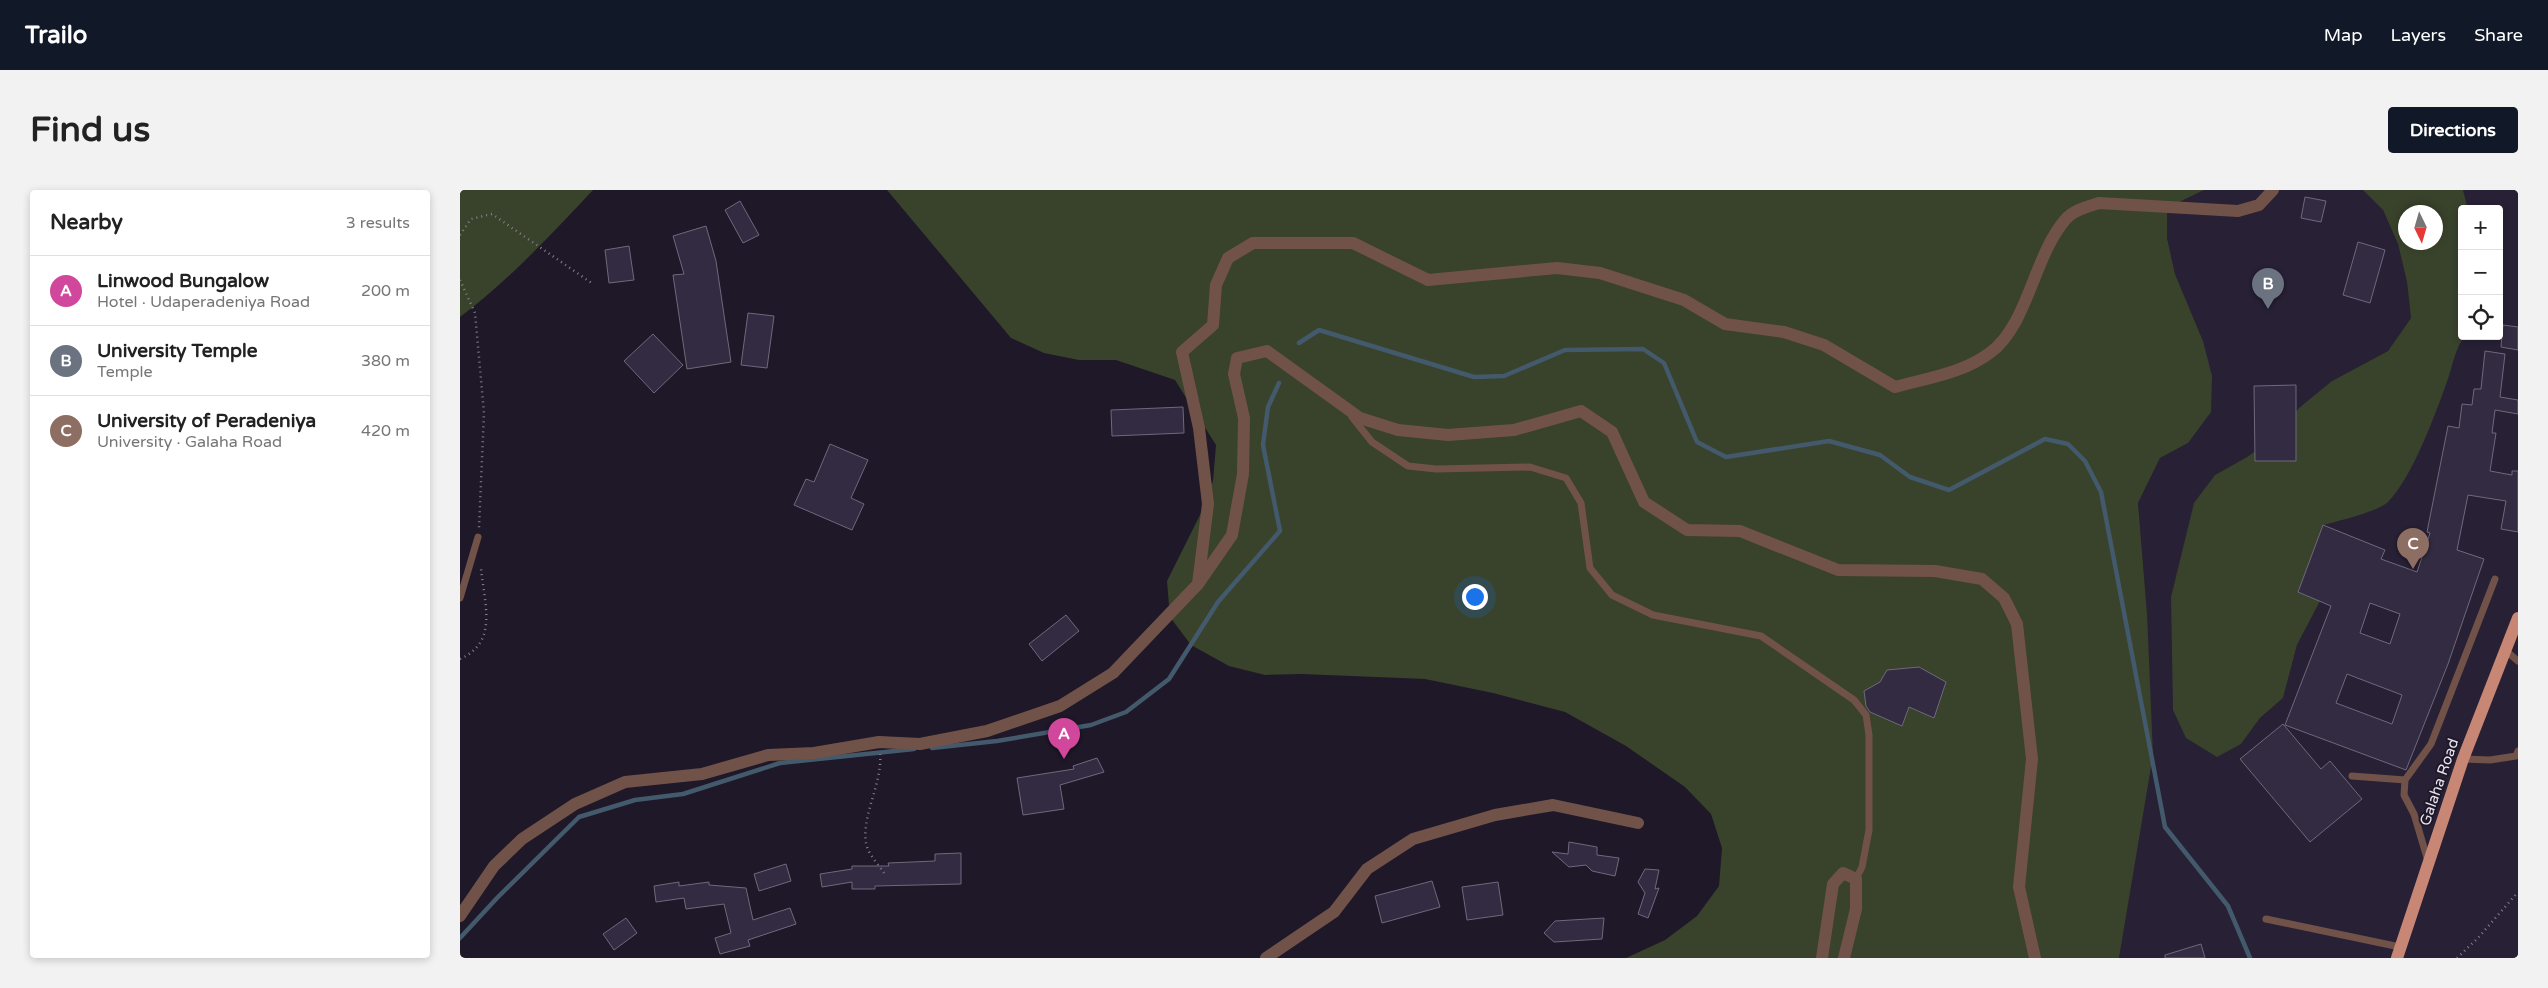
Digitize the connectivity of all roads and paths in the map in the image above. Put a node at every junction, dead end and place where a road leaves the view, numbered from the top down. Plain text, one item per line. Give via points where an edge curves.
1 (2273, 190) edge
2 (460, 235) edge
3 (460, 280) edge
4 (593, 284) dead end
5 (1342, 405) junction
6 (478, 537) joint
7 (481, 565) dead end
8 (2495, 579) dead end
9 (1198, 584) junction
10 (460, 598) edge
11 (2518, 618) edge
12 (2505, 650) junction
13 (460, 659) edge
14 (2518, 661) edge
15 (2518, 752) edge
16 (2463, 759) junction
17 (881, 766) dead end
18 (2352, 776) dead end
19 (2404, 780) junction
20 (1638, 823) dead end
21 (2429, 864) junction
22 (884, 873) dead end
23 (1856, 879) junction
24 (2518, 892) edge
25 (460, 916) edge
26 (2266, 919) dead end
27 (2398, 952) edge
28 (1266, 958) edge
29 (1822, 958) edge
30 (1844, 958) edge
31 (2035, 958) edge
32 (2457, 958) edge

1 - 9 street via 2259,205 2238,211 2099,203 2077,210 2065,219 2039,264 2018,318 1993,351 1968,367 1895,386 1824,345 1784,332 1725,324 1684,300 1600,273 1557,268 1428,280 1353,243 1253,243 1228,258 1216,286 1213,325 1182,352 1199,428 1208,504
2 - 4 path via 470,220 492,214
3 - 6 path via 474,313 484,414
5 - 9 street via 1266,351 1237,358 1234,374 1244,418 1244,474 1232,535
5 - 23 lane via 1372,442 1408,466 1436,470 1530,467 1566,478 1582,503 1590,568 1612,595 1653,615 1761,636 1854,700 1866,715 1869,735 1869,830 1862,867
5 - 31 street via 1360,418 1398,430 1448,435 1514,430 1581,411 1612,432 1644,502 1687,530 1740,532 1838,570 1935,571 1982,579 2004,598 2017,624 2032,759 2019,887
6 - 10 lane
7 - 13 path via 486,630 483,641 473,653
8 - 19 lane via 2431,744
9 - 25 street via 1113,673 1060,706 987,731 920,744 878,742 814,753 768,755 702,774 625,782 575,804 522,838 494,866
11 - 12 main road, Galaha Road
12 - 14 lane
12 - 16 main road, Galaha Road
15 - 16 lane via 2516,756 2490,760
16 - 21 main road, Galaha Road
17 - 22 path via 866,826 867,846
18 - 19 lane
19 - 21 lane via 2404,795 2414,814
20 - 28 street via 1553,805 1495,815 1413,838 1367,869 1334,912
21 - 27 main road, Galaha Road
23 - 29 street via 1843,873 1833,884
23 - 30 street via 1856,909
24 - 32 path
26 - 27 lane

